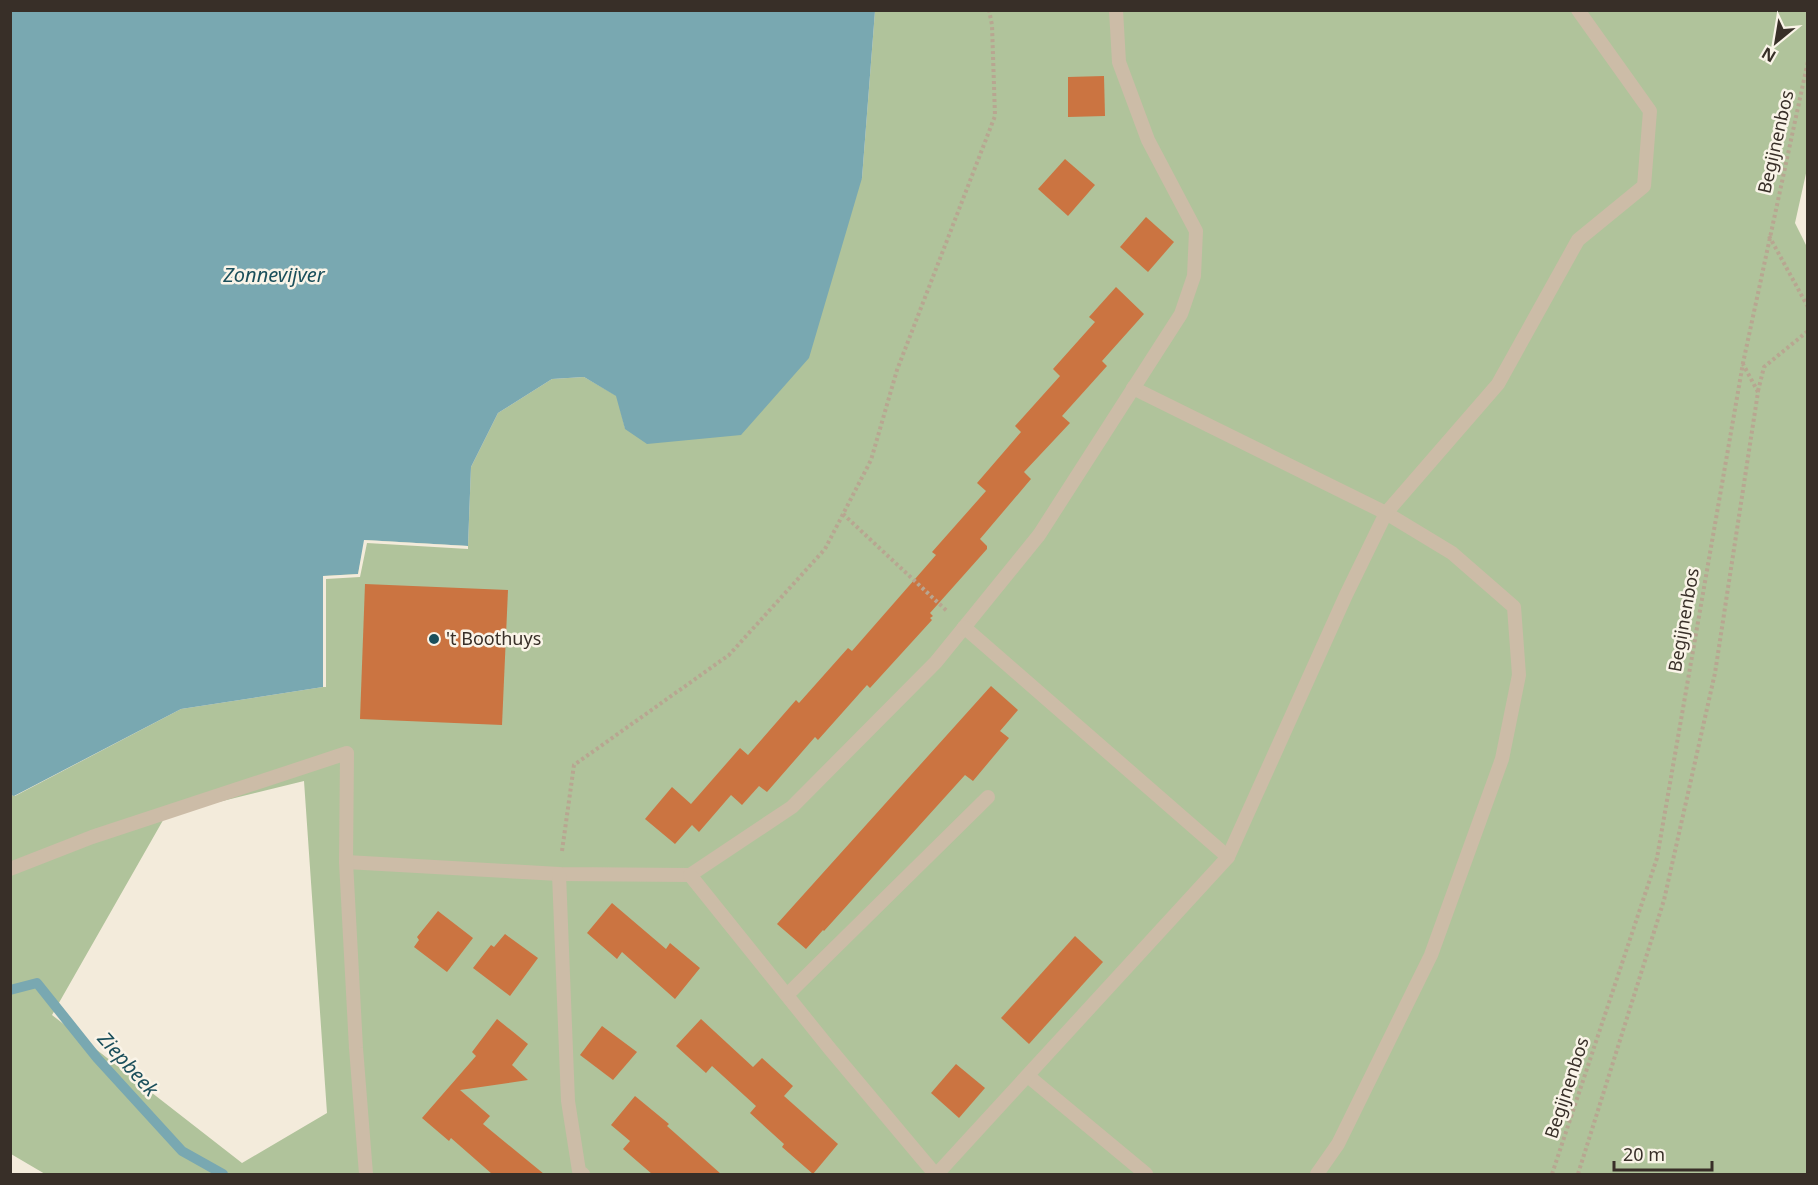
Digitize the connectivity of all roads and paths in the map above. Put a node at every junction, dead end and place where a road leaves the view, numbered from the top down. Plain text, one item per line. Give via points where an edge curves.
1 (989, 10) edge
2 (1116, 10) edge
3 (1578, 10) edge
4 (1808, 61) edge
5 (1769, 236) junction
6 (1808, 307) edge
7 (1808, 331) edge
8 (1743, 363) junction
9 (1133, 388) junction
10 (1758, 392) junction
11 (1386, 513) junction
12 (843, 514) junction
13 (964, 627) junction
14 (988, 797) dead end
15 (1228, 857) junction
16 (346, 862) junction
17 (10, 869) edge
18 (559, 874) junction
19 (690, 875) junction
20 (787, 995) junction
21 (1028, 1076) junction
22 (366, 1174) edge
23 (583, 1174) edge
24 (936, 1174) edge
25 (1146, 1174) edge
26 (1317, 1174) edge
27 (1552, 1174) edge
28 (1578, 1174) edge

1 - 12 path via 995,116 897,370 871,460
2 - 9 lane via 1119,62 1148,140 1196,231 1194,276 1181,314
3 - 11 lane via 1650,111 1644,186 1578,240 1498,384
4 - 5 path, Begijnenbos
5 - 6 path
5 - 8 path, Begijnenbos
7 - 10 path via 1764,367
8 - 10 path
8 - 27 path, Begijnenbos via 1657,858
9 - 11 lane
9 - 13 lane via 1039,535
10 - 28 path via 1715,673 1664,900
11 - 15 lane
11 - 26 lane via 1452,553 1514,607 1519,675 1502,759 1431,955 1338,1144
12 - 13 path
12 - 18 path via 825,549 729,655 574,765
13 - 15 lane
13 - 19 lane via 936,662 792,807
14 - 20 lane
15 - 21 lane
16 - 17 lane via 347,753 92,837
16 - 18 lane
16 - 22 lane
18 - 19 lane
18 - 23 lane via 568,1101 579,1171
19 - 20 lane
20 - 24 lane
21 - 24 lane
21 - 25 lane

